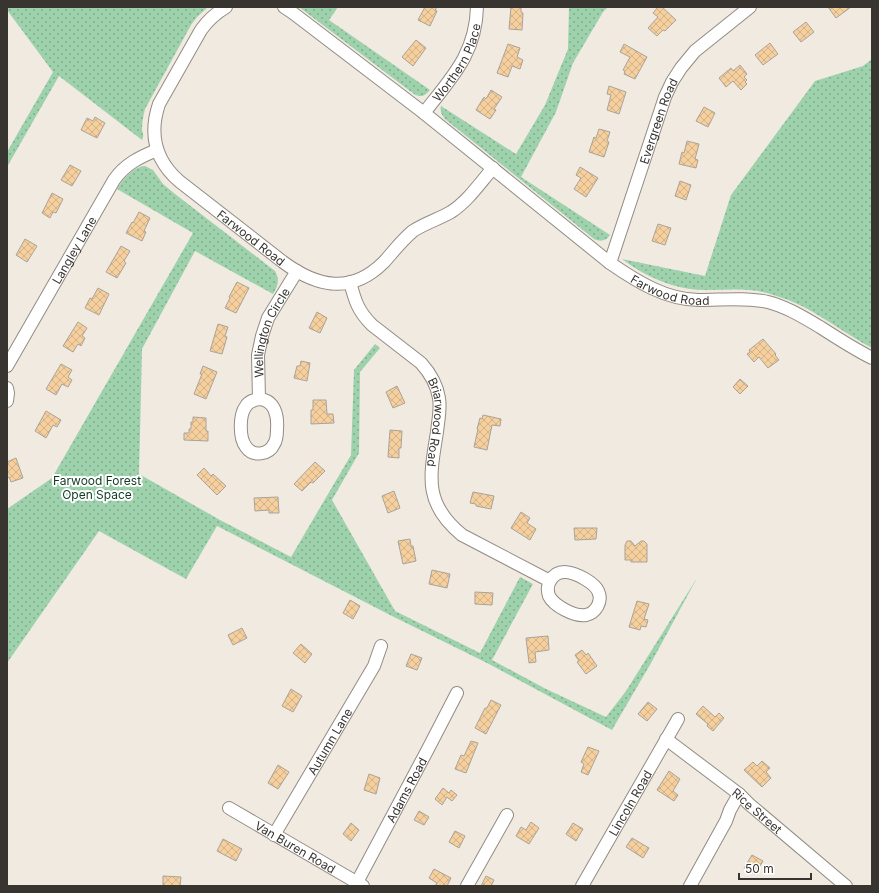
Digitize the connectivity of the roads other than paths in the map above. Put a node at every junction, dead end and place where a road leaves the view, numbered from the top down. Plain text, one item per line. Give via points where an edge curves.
1 (226, 7) edge
2 (284, 7) edge
3 (477, 7) edge
4 (750, 7) edge
5 (424, 113) junction
6 (157, 150) junction
7 (493, 168) junction
8 (610, 263) junction
9 (297, 271) junction
10 (350, 282) junction
11 (872, 358) edge
12 (7, 366) edge
13 (7, 388) edge
14 (259, 399) dead end
15 (7, 401) edge
16 (550, 581) dead end
17 (381, 646) dead end
18 (457, 693) dead end
19 (678, 719) dead end
20 (666, 740) junction
21 (739, 794) junction
22 (229, 808) dead end
23 (507, 815) dead end
24 (274, 835) junction
25 (358, 885) edge
26 (467, 886) edge
27 (582, 886) edge
28 (690, 886) edge
29 (846, 886) edge

1 - 6 street, Farwood Road via 213,16 201,30 159,104 154,122
2 - 5 street, Farwood Road
3 - 5 street, Worthern Place via 471,45 455,74
4 - 8 street, Evergreen Road via 695,51 672,82
5 - 7 street, Farwood Road
6 - 9 street, Farwood Road via 172,175
6 - 12 street, Langley Lane via 133,161 114,180
7 - 8 street, Farwood Road
7 - 10 street, Farwood Road via 458,206 420,227 404,239 377,268 364,277
8 - 11 street, Farwood Road via 636,280 675,297 688,300 745,299 780,306 802,316
9 - 10 street, Farwood Road via 315,280 333,284
9 - 14 street, Wellington Circle via 264,328 258,356
10 - 16 street, Briarwood Road via 357,305 366,319 421,363 434,383 439,398 439,414 431,482 435,499 445,519 462,535
13 - 15 street
17 - 24 street, Autumn Lane via 374,666
18 - 25 street, Adams Road
19 - 20 street, Lincoln Road
20 - 21 street, Rice Street
20 - 27 street, Lincoln Road
21 - 28 street
21 - 29 street, Rice Street
22 - 24 street, Van Buren Road
23 - 26 street
24 - 25 street, Van Buren Road

